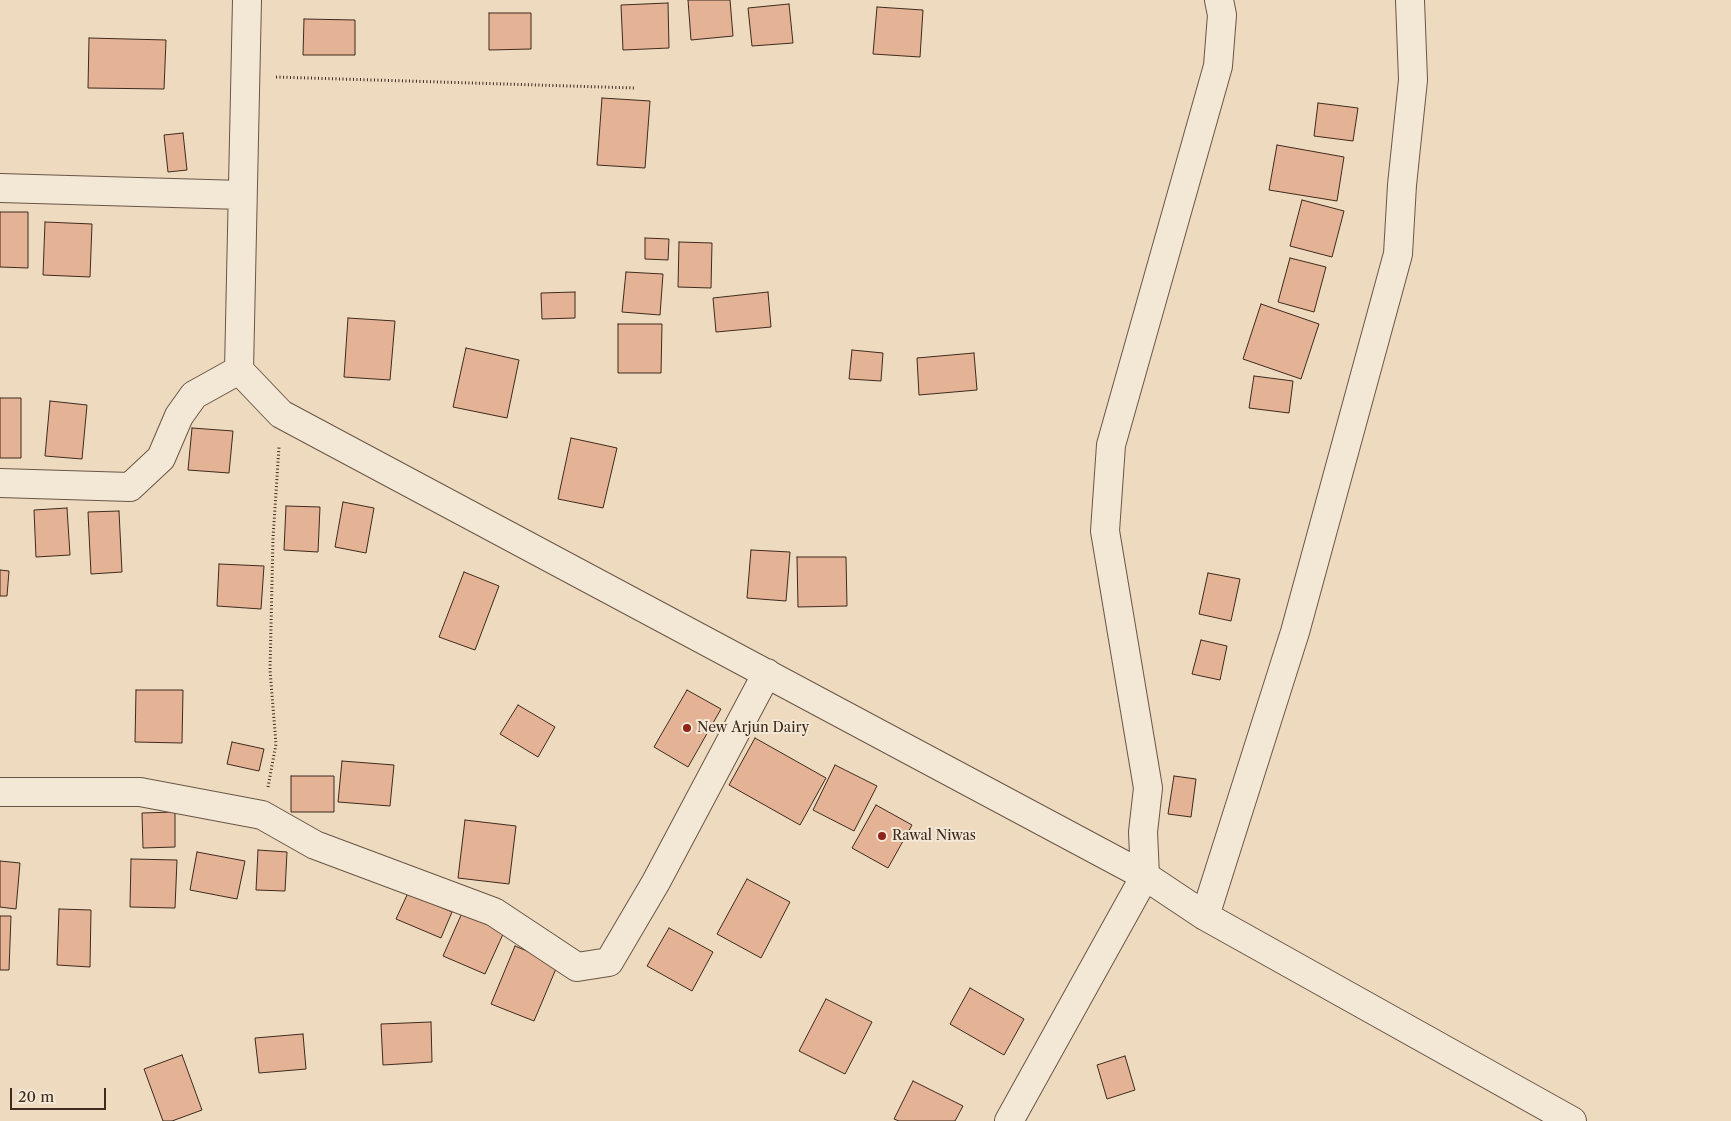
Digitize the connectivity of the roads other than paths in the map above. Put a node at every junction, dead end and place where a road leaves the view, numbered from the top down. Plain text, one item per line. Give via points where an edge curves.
1 (247, 0) edge
2 (1219, 0) edge
3 (1410, 0) edge
4 (0, 188) edge
5 (242, 195) junction
6 (238, 370) junction
7 (0, 483) edge
8 (767, 673) junction
9 (0, 792) edge
10 (1145, 876) junction
11 (1206, 916) junction
12 (1009, 1121) edge
13 (1572, 1121) edge

1 - 5 street
2 - 10 street via 1222,15 1218,66 1111,446 1105,531 1148,788 1143,832
3 - 11 street via 1413,80 1398,254 1295,632
4 - 5 street
5 - 6 street
6 - 7 street via 194,395 179,416 161,458 130,487
6 - 8 street via 281,414
8 - 9 street via 656,882 609,962 577,966 494,912 316,845 262,815 140,792
8 - 10 street
10 - 11 street
10 - 12 street
11 - 13 street

